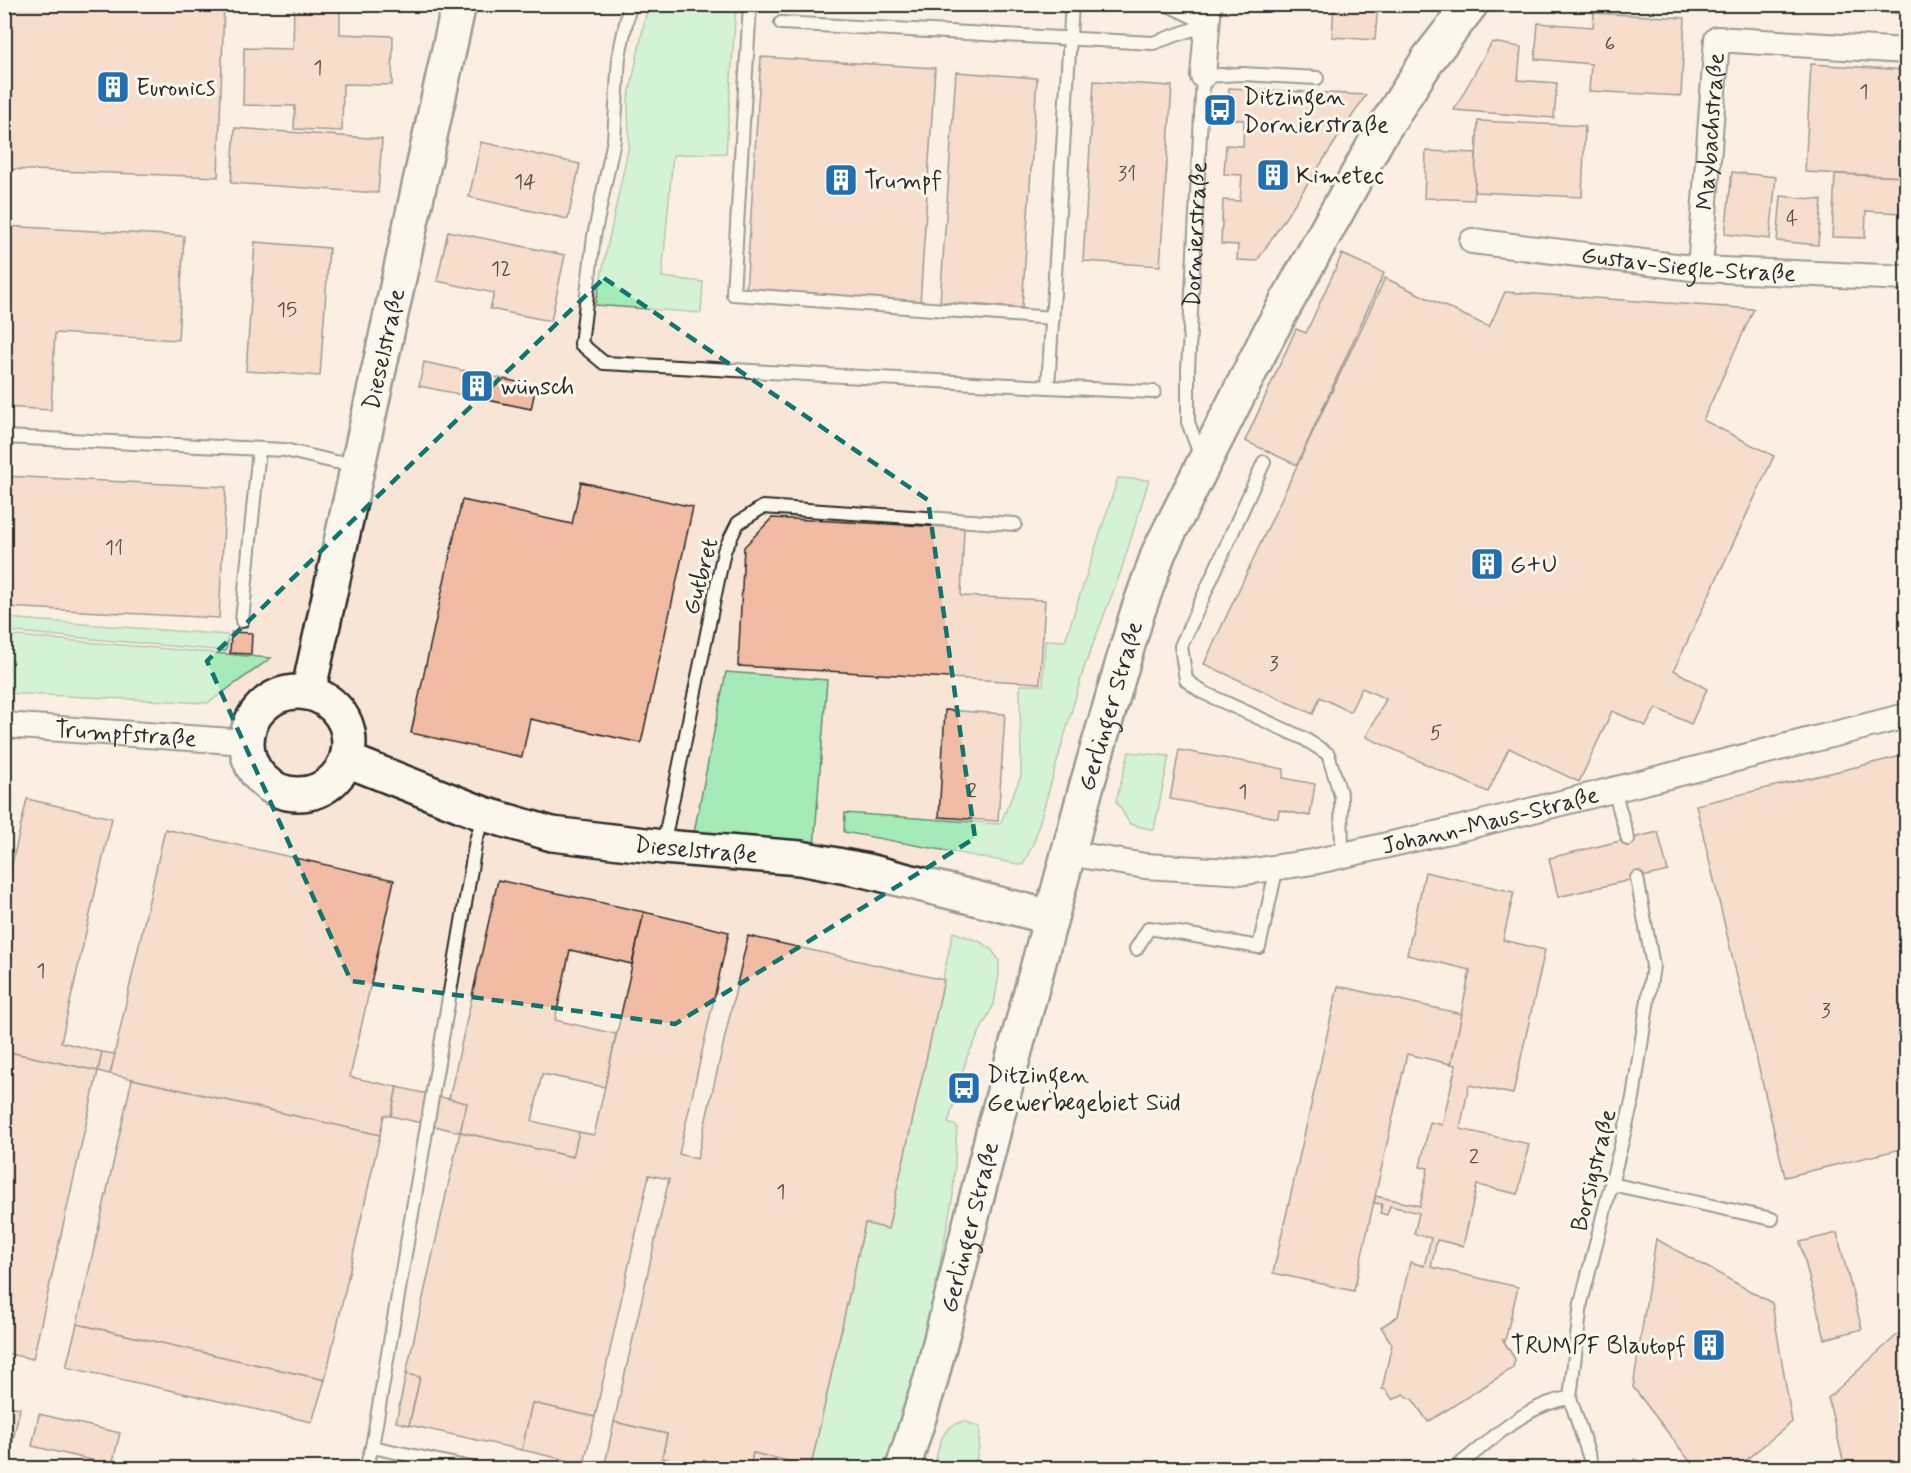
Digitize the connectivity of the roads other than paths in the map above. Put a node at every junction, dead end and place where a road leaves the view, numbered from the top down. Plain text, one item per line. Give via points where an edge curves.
1 (459, 4) edge
2 (630, 4) edge
3 (750, 4) edge
4 (1072, 4) edge
5 (1166, 4) edge
6 (1471, 4) edge
7 (1208, 14) edge
8 (781, 22) dead end
9 (1070, 38) junction
10 (1906, 51) edge
11 (1203, 76) junction
12 (1317, 78) dead end
13 (1472, 241) dead end
14 (1700, 270) junction
15 (1906, 278) edge
16 (1053, 318) junction
17 (1048, 387) junction
18 (1154, 392) dead end
19 (4, 437) edge
20 (259, 449) junction
21 (1264, 462) dead end
22 (358, 463) junction
23 (1203, 463) junction
24 (1015, 524) dead end
25 (242, 621) dead end
26 (308, 693) junction
27 (1906, 716) edge
28 (4, 725) edge
29 (246, 742) junction
30 (347, 760) junction
31 (1614, 790) junction
32 (484, 814) junction
33 (1628, 839) dead end
34 (663, 847) junction
35 (1068, 854) junction
36 (1342, 855) junction
37 (1277, 867) junction
38 (1637, 879) dead end
39 (1050, 918) junction
40 (1136, 949) dead end
41 (1611, 1184) junction
42 (1772, 1219) dead end
43 (1570, 1398) junction
44 (372, 1448) junction
45 (366, 1468) edge
46 (471, 1468) edge
47 (903, 1468) edge
48 (1455, 1468) edge
49 (1593, 1468) edge

1 - 22 street, Dieselstraße
2 - 17 lane via 620,56 614,140 594,236 581,344 591,355 604,363
3 - 16 lane via 733,294
4 - 9 lane
5 - 7 lane
6 - 23 street, Gerlinger Straße via 1429,58 1379,135
7 - 9 lane via 1153,43
7 - 11 street, Dornierstraße
8 - 9 lane
9 - 16 lane
10 - 14 street, Maybachstraße via 1717,39
11 - 12 lane
11 - 23 lane, Dornierstraße via 1188,370 1188,422
13 - 14 street, Gustav-Siegle-Straße
14 - 15 street, Gustav-Siegle-Straße
16 - 17 lane
17 - 18 lane
19 - 20 lane
20 - 22 lane
20 - 25 lane
21 - 36 lane via 1181,646 1182,668 1186,680 1202,692 1303,738 1328,754 1341,796
22 - 26 street, Dieselstraße
23 - 35 street, Gerlinger Straße via 1160,552 1137,614
24 - 34 lane, Gutbret via 763,507 738,523 724,551
26 - 29 street via 290,692 259,709
26 - 30 street via 322,697 343,718 350,746
27 - 31 street, Johann-Maus-Straße
28 - 29 street, Trumpfstraße
29 - 30 street via 249,760 258,776 272,788 289,794 307,794 324,788 338,776
30 - 32 street, Dieselstraße
31 - 33 lane
31 - 36 street, Johann-Maus-Straße
32 - 34 street, Dieselstraße via 552,834
32 - 44 lane via 474,851
34 - 39 street, Dieselstraße via 800,858 868,871
35 - 37 street, Johann-Maus-Straße via 1182,869 1246,872
35 - 39 street, Gerlinger Straße
36 - 37 street, Johann-Maus-Straße
37 - 40 lane via 1259,947 1149,928
38 - 41 lane, Borsigstraße via 1653,966 1633,1098
39 - 47 street, Gerlinger Straße via 931,1379
41 - 42 lane
41 - 43 lane, Borsigstraße via 1581,1303
43 - 48 lane via 1552,1400 1534,1409
43 - 49 lane, Borsigstraße
44 - 45 lane
44 - 46 lane

